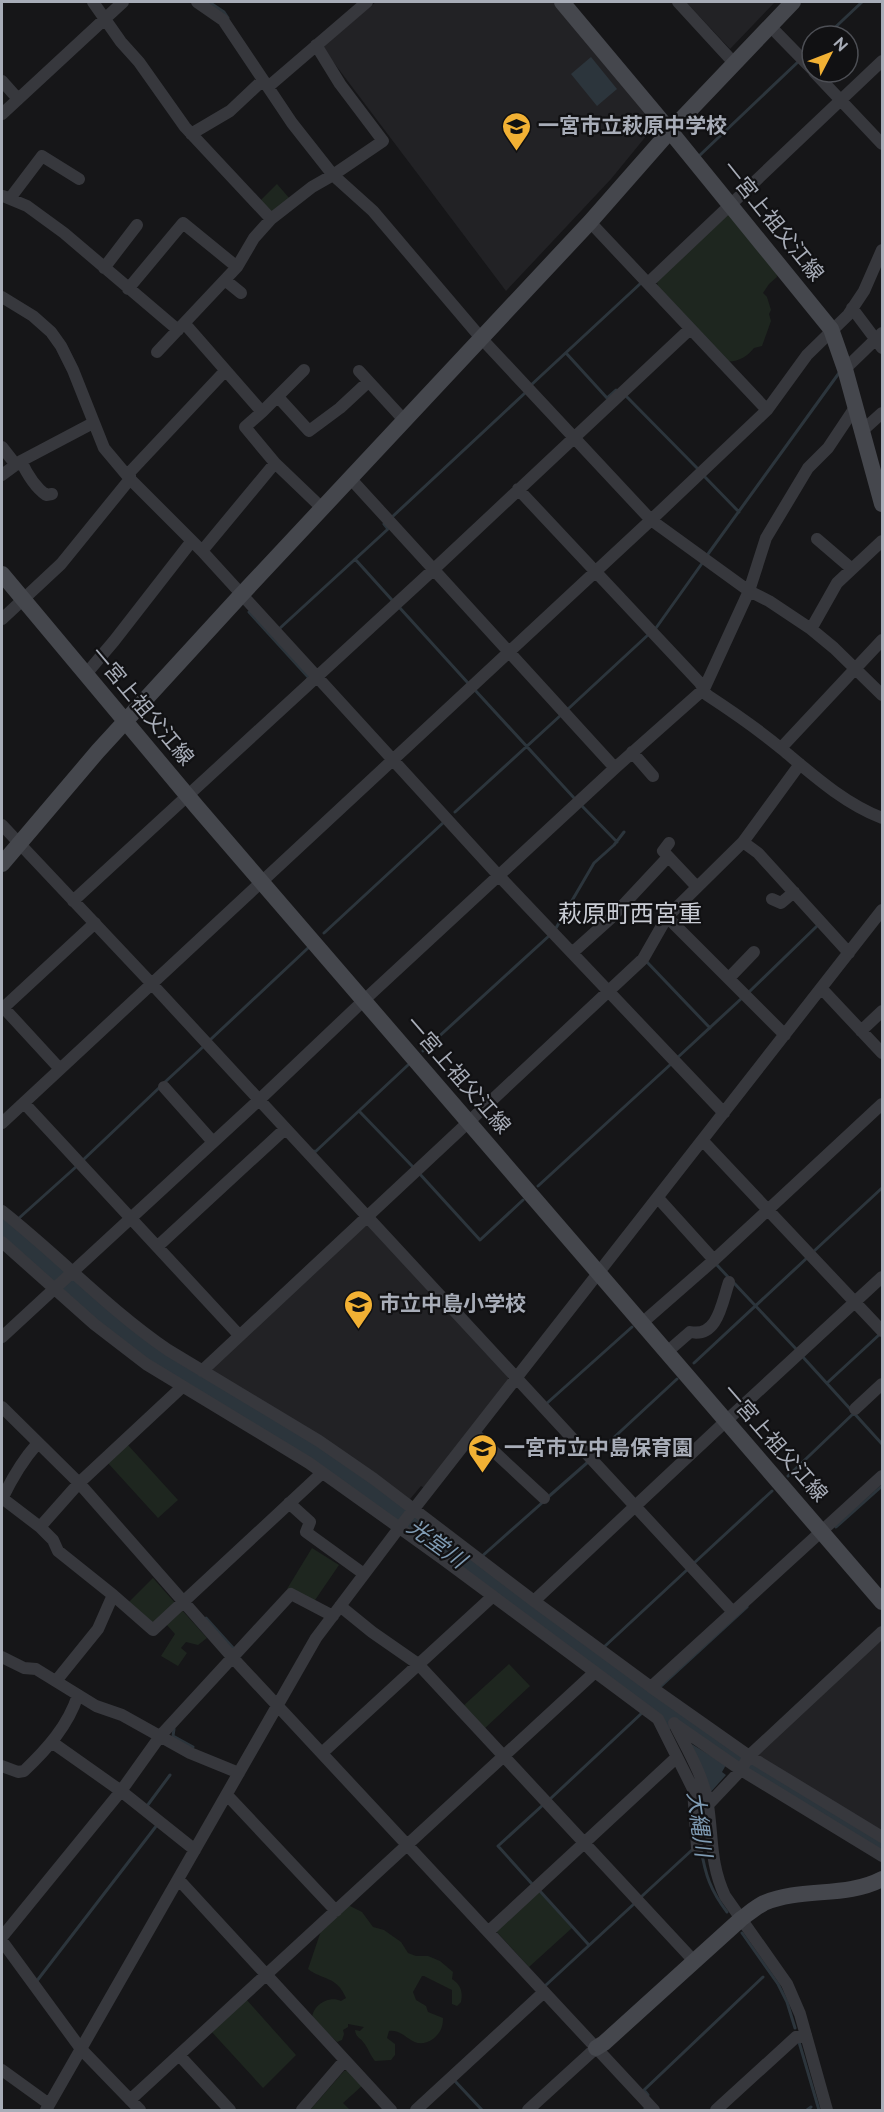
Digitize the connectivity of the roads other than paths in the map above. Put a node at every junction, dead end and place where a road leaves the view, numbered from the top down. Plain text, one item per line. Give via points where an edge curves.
1 (93, 2) edge
2 (123, 2) edge
3 (197, 2) edge
4 (367, 2) edge
5 (562, 2) edge
6 (678, 2) edge
7 (794, 2) edge
8 (106, 18) junction
9 (770, 26) junction
10 (316, 45) junction
11 (800, 57) edge
12 (882, 62) edge
13 (734, 63) junction
14 (2, 81) edge
15 (266, 84) junction
16 (826, 84) edge
17 (18, 99) junction
18 (842, 100) junction
19 (2, 114) edge
20 (670, 131) junction
21 (191, 134) junction
22 (882, 144) edge
23 (333, 175) junction
24 (79, 179) dead end
25 (4, 197) edge
26 (731, 205) junction
27 (270, 219) junction
28 (590, 222) junction
29 (137, 225) dead end
30 (882, 250) edge
31 (237, 267) junction
32 (104, 268) junction
33 (225, 280) junction
34 (648, 283) junction
35 (128, 289) junction
36 (241, 293) dead end
37 (2, 297) edge
38 (852, 308) junction
39 (181, 327) junction
40 (690, 329) junction
41 (831, 329) junction
42 (481, 338) junction
43 (880, 340) edge
44 (157, 352) dead end
45 (845, 369) junction
46 (304, 370) dead end
47 (225, 371) junction
48 (359, 371) dead end
49 (368, 382) junction
50 (278, 397) junction
51 (856, 406) junction
52 (767, 410) junction
53 (262, 412) junction
54 (882, 413) edge
55 (404, 420) junction
56 (93, 423) junction
57 (862, 431) junction
58 (574, 439) junction
59 (2, 447) edge
60 (19, 463) junction
61 (275, 463) junction
62 (2, 475) edge
63 (350, 478) junction
64 (130, 479) junction
65 (518, 489) junction
66 (52, 494) dead end
67 (882, 504) edge
68 (322, 508) junction
69 (651, 520) junction
70 (817, 539) dead end
71 (882, 541) edge
72 (191, 542) junction
73 (202, 551) junction
74 (852, 569) junction
75 (433, 570) junction
76 (595, 572) junction
77 (2, 574) edge
78 (749, 591) junction
79 (240, 595) junction
80 (23, 599) junction
81 (2, 619) edge
82 (811, 628) junction
83 (882, 640) edge
84 (509, 652) junction
85 (856, 668) junction
86 (86, 674) junction
87 (316, 678) junction
88 (704, 690) junction
89 (882, 695) edge
90 (125, 722) junction
91 (781, 748) junction
92 (632, 752) junction
93 (392, 759) junction
94 (800, 764) junction
95 (615, 768) junction
96 (653, 776) dead end
97 (187, 795) junction
98 (882, 818) edge
99 (2, 825) edge
100 (743, 842) junction
101 (669, 843) dead end
102 (19, 844) junction
103 (668, 857) junction
104 (2, 864) edge
105 (499, 876) junction
106 (261, 882) junction
107 (697, 887) junction
108 (794, 892) junction
109 (772, 899) dead end
110 (73, 901) junction
111 (882, 910) edge
112 (667, 917) junction
113 (95, 923) junction
114 (754, 952) dead end
115 (849, 952) junction
116 (572, 953) junction
117 (729, 978) junction
118 (151, 982) junction
119 (822, 988) junction
120 (608, 991) junction
121 (364, 1000) junction
122 (2, 1008) edge
123 (882, 1011) edge
124 (861, 1031) junction
125 (785, 1035) junction
126 (882, 1053) edge
127 (60, 1069) junction
128 (164, 1087) dead end
129 (259, 1100) junction
130 (24, 1102) junction
131 (882, 1104) edge
132 (724, 1113) junction
133 (468, 1121) junction
134 (2, 1123) edge
135 (285, 1129) junction
136 (703, 1140) junction
137 (213, 1142) junction
138 (658, 1198) junction
139 (768, 1208) junction
140 (2, 1211) edge
141 (366, 1215) junction
142 (131, 1218) junction
143 (2, 1242) edge
144 (158, 1245) junction
145 (714, 1260) junction
146 (599, 1273) junction
147 (71, 1274) junction
148 (882, 1277) edge
149 (729, 1282) dead end
150 (55, 1288) junction
151 (855, 1302) junction
152 (642, 1323) junction
153 (882, 1331) edge
154 (239, 1335) junction
155 (2, 1337) edge
156 (667, 1352) junction
157 (202, 1371) junction
158 (516, 1378) junction
159 (882, 1384) edge
160 (182, 1387) junction
161 (2, 1407) edge
162 (855, 1409) dead end
163 (726, 1421) junction
164 (474, 1433) junction
165 (37, 1444) junction
166 (322, 1473) junction
167 (882, 1476) edge
168 (79, 1483) junction
169 (2, 1498) edge
170 (544, 1498) dead end
171 (289, 1503) junction
172 (636, 1507) junction
173 (413, 1511) junction
174 (40, 1527) junction
175 (399, 1527) junction
176 (821, 1531) junction
177 (364, 1574) junction
178 (114, 1595) junction
179 (493, 1596) junction
180 (534, 1601) junction
181 (882, 1602) edge
182 (183, 1603) junction
183 (337, 1611) junction
184 (733, 1612) junction
185 (882, 1632) edge
186 (2, 1657) edge
187 (233, 1658) junction
188 (418, 1664) junction
189 (595, 1672) junction
190 (56, 1681) junction
191 (651, 1687) junction
192 (78, 1695) junction
193 (278, 1706) junction
194 (666, 1721) junction
195 (161, 1736) junction
196 (53, 1743) junction
197 (322, 1753) junction
198 (503, 1756) junction
199 (677, 1757) junction
200 (745, 1763) junction
201 (2, 1766) edge
202 (239, 1773) junction
203 (121, 1791) junction
204 (227, 1795) junction
205 (708, 1805) junction
206 (882, 1837) edge
207 (584, 1843) junction
208 (407, 1845) junction
209 (696, 1848) dead end
210 (195, 1850) junction
211 (882, 1856) edge
212 (882, 1879) edge
213 (178, 1880) junction
214 (336, 1911) junction
215 (741, 1919) junction
216 (488, 1932) junction
217 (2, 1939) edge
218 (694, 1960) junction
219 (266, 1975) junction
220 (544, 1992) junction
221 (806, 2035) junction
222 (596, 2048) junction
223 (81, 2049) junction
224 (179, 2055) junction
225 (345, 2060) junction
226 (2, 2070) edge
227 (130, 2100) junction
228 (48, 2108) edge
229 (140, 2110) edge
230 (230, 2110) edge
231 (302, 2110) edge
232 (390, 2110) edge
233 (416, 2110) edge
234 (528, 2110) edge
235 (654, 2110) edge
236 (716, 2110) edge
237 (827, 2110) edge

1 - 8 street
2 - 8 street
3 - 15 street via 223,20
4 - 10 street
5 - 20 main road, 一宮上祖父江線
6 - 13 street
7 - 9 main road
8 - 17 street
8 - 21 street
9 - 11 street
9 - 13 main road
10 - 15 street
10 - 23 street via 382,141
12 - 18 street
13 - 20 main road
14 - 17 street
15 - 21 street
15 - 23 street
16 - 18 street
17 - 19 street
18 - 22 street
18 - 26 street
20 - 26 main road, 一宮上祖父江線
20 - 28 main road
21 - 27 street
23 - 27 street
23 - 42 street via 373,211
24 - 25 street via 42,156
25 - 32 street via 27,206
26 - 34 street
26 - 41 main road, 一宮上祖父江線
27 - 31 street
28 - 34 street
28 - 42 main road
29 - 32 street
30 - 38 street
31 - 33 street
31 - 35 street via 183,222
32 - 35 street
33 - 36 street
33 - 39 street
34 - 40 street
35 - 39 street
37 - 56 street via 51,332 73,370
38 - 41 street
38 - 43 street
39 - 44 street
39 - 47 street
40 - 52 street
40 - 58 street
41 - 45 main road, 一宮上祖父江線
41 - 52 street
42 - 55 main road
42 - 58 street
43 - 45 street
45 - 51 main road, 一宮上祖父江線
46 - 50 street
47 - 53 street
47 - 64 street via 130,472
48 - 49 street
49 - 50 street via 309,431
49 - 55 street
50 - 53 street
51 - 57 main road, 一宮上祖父江線
51 - 78 street via 828,448 808,468 766,538
52 - 69 street
53 - 61 street via 245,428
54 - 57 street
55 - 63 main road
56 - 60 street
56 - 64 street via 104,448
57 - 67 main road, 一宮上祖父江線
58 - 65 street
58 - 69 street
59 - 60 street
60 - 62 street
60 - 66 street via 42,492
61 - 68 street
61 - 73 street
63 - 68 main road
63 - 75 street
64 - 72 street
64 - 80 street via 61,564
65 - 75 street
65 - 76 street
68 - 79 main road
69 - 76 street
69 - 78 street
70 - 74 street
71 - 74 street
72 - 73 street
72 - 86 street
73 - 79 street
74 - 82 street via 837,583
75 - 84 street
75 - 87 street
76 - 84 street
76 - 88 street
77 - 80 main road, 一宮上祖父江線
78 - 82 street
78 - 88 street
79 - 87 street
79 - 90 main road
80 - 81 street
80 - 86 main road, 一宮上祖父江線
82 - 85 street
83 - 85 street
84 - 93 street
84 - 95 street
85 - 89 street
85 - 91 street
86 - 90 main road, 一宮上祖父江線
87 - 93 street
87 - 97 street
88 - 91 street
88 - 92 street
90 - 97 main road, 一宮上祖父江線
90 - 102 main road
91 - 94 street
92 - 95 street
92 - 96 street
93 - 105 street
93 - 106 street
94 - 98 street via 843,797
94 - 100 street
95 - 105 street
97 - 106 main road, 一宮上祖父江線
97 - 110 street
99 - 102 street
100 - 107 street
100 - 108 street
101 - 103 street via 663,850
102 - 104 main road
102 - 110 street
103 - 107 street
103 - 116 street
105 - 116 street
105 - 121 street
106 - 118 street
106 - 121 main road, 一宮上祖父江線
107 - 112 street
108 - 109 street via 781,903
108 - 115 street
110 - 113 street
111 - 115 street
112 - 117 street
112 - 120 street via 643,959
113 - 118 street
113 - 122 street
114 - 117 street
115 - 119 street
116 - 120 street
117 - 125 street
118 - 127 street
118 - 129 street
119 - 124 street
119 - 125 street
120 - 132 street
120 - 133 street
121 - 129 street
121 - 133 main road, 一宮上祖父江線
122 - 127 street
123 - 124 street
124 - 126 street
125 - 132 street
127 - 130 street
128 - 137 street
129 - 135 street
129 - 137 street
130 - 134 street
130 - 142 street
131 - 139 street
132 - 136 street
133 - 141 street
133 - 146 main road, 一宮上祖父江線
135 - 141 street
135 - 144 street
136 - 138 street
136 - 139 street
137 - 142 street
138 - 145 street
138 - 146 street
139 - 145 street
139 - 151 street
140 - 147 street
141 - 154 street
141 - 158 street
142 - 144 street
142 - 147 street
143 - 150 street
144 - 154 street
145 - 152 street
146 - 152 main road, 一宮上祖父江線
146 - 158 street
147 - 150 street
147 - 157 street via 148,1336
148 - 151 street
149 - 156 street via 714,1325 703,1332 690,1332
150 - 155 street
150 - 160 street via 129,1351
151 - 153 street
151 - 163 street
152 - 156 main road, 一宮上祖父江線
154 - 157 street
156 - 163 main road, 一宮上祖父江線
157 - 173 street via 319,1441
158 - 164 street
158 - 172 street
159 - 162 street
160 - 166 street
160 - 168 street
161 - 165 street
163 - 172 street
163 - 176 main road, 一宮上祖父江線
164 - 170 street
164 - 173 street
165 - 168 street
165 - 169 street via 14,1473
166 - 171 street
166 - 175 street
167 - 176 street
168 - 174 street
168 - 182 street
169 - 174 street
171 - 177 street via 310,1522 306,1532
171 - 182 street
172 - 180 street
172 - 184 street
173 - 175 street
173 - 180 street
174 - 178 street via 58,1551
175 - 177 street
175 - 179 street
176 - 181 main road, 一宮上祖父江線
176 - 184 street
177 - 183 street
178 - 182 street via 153,1630
178 - 190 street via 98,1629
179 - 188 street
179 - 189 street
180 - 191 street
182 - 187 street
183 - 187 street via 291,1594
183 - 188 street
183 - 193 street via 316,1638
184 - 191 street
185 - 200 street
186 - 190 street
187 - 193 street
187 - 195 street
188 - 197 street
188 - 198 street
189 - 194 street
189 - 198 street
190 - 192 street
191 - 200 street
192 - 195 street
192 - 196 street
193 - 197 street
193 - 202 street
194 - 199 street
194 - 200 street
194 - 205 street via 703,1781
195 - 202 street
195 - 203 street
196 - 201 street via 24,1771
196 - 203 street
197 - 208 street
198 - 207 street
198 - 208 street
199 - 207 street
199 - 209 street via 693,1790
200 - 205 street
200 - 206 street
200 - 211 street
202 - 204 street
203 - 210 street
203 - 217 street
204 - 210 street
204 - 214 street
205 - 215 street via 714,1867 725,1896
207 - 216 street
207 - 218 street
208 - 214 street
208 - 216 street
210 - 213 street
212 - 215 main road via 865,1887 778,1899
213 - 219 street
213 - 223 street
214 - 219 street
215 - 218 main road
215 - 221 street via 787,1984
216 - 220 street
217 - 223 street
218 - 222 main road
219 - 224 street
219 - 225 street
220 - 222 street
220 - 233 street
221 - 236 street via 796,2037
221 - 237 street
222 - 234 street
222 - 235 street
223 - 227 street
223 - 228 street
224 - 227 street
224 - 230 street
225 - 231 street
225 - 232 street
226 - 228 street
227 - 229 street

